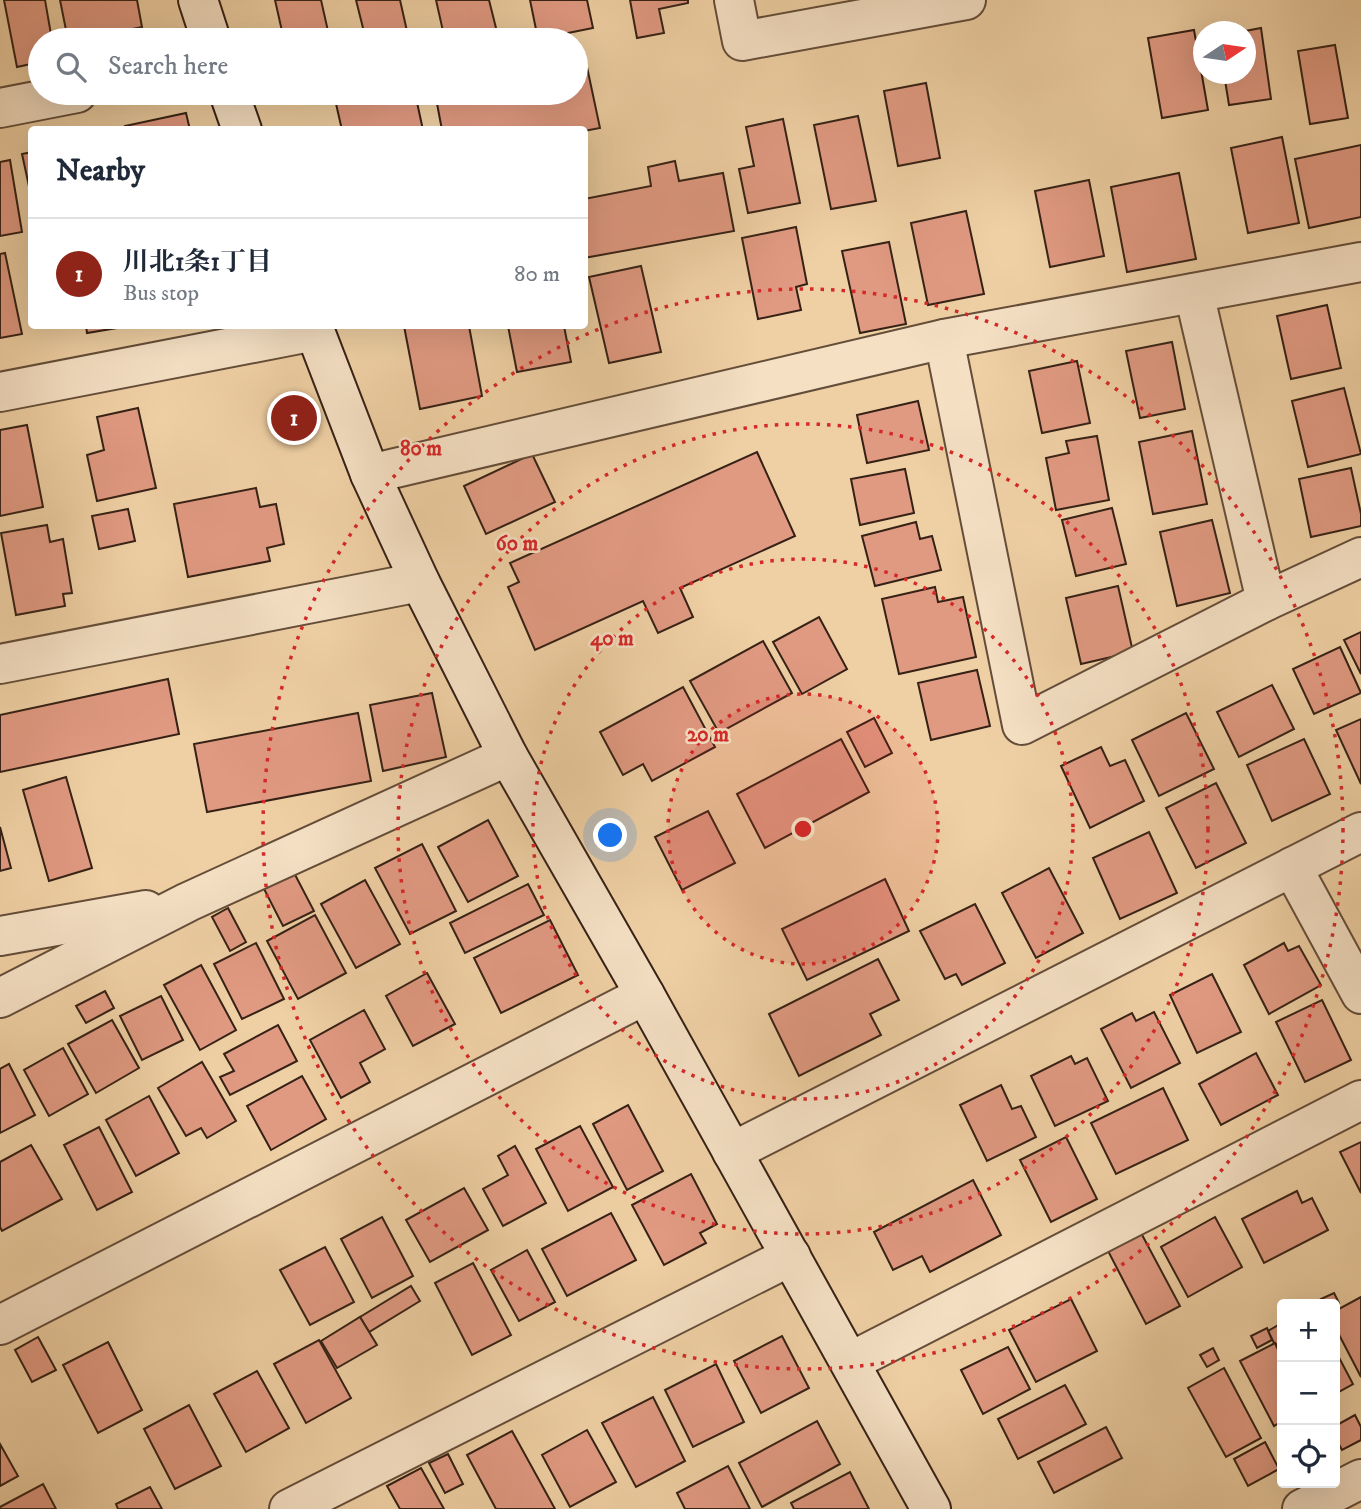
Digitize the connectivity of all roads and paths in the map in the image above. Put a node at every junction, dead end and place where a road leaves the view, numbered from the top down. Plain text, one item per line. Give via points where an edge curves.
1 (198, 0) edge
2 (734, 0) edge
3 (966, 0) edge
4 (207, 28) edge
5 (28, 103) edge
6 (233, 105) edge
7 (0, 108) edge
8 (241, 126) edge
9 (1361, 262) edge
10 (1194, 293) junction
11 (309, 329) edge
12 (314, 329) edge
13 (944, 339) junction
14 (0, 392) edge
15 (370, 474) junction
16 (1361, 556) edge
17 (420, 582) junction
18 (1266, 601) junction
19 (0, 664) edge
20 (508, 756) junction
21 (1361, 832) edge
22 (1292, 867) junction
23 (188, 902) junction
24 (0, 936) edge
25 (1361, 994) edge
26 (645, 995) junction
27 (0, 998) edge
28 (1361, 1100) edge
29 (732, 1152) junction
30 (791, 1256) junction
31 (0, 1325) edge
32 (850, 1362) junction
33 (1361, 1479) edge
34 (289, 1509) edge
35 (931, 1509) edge
36 (1302, 1509) edge

1 - 4 street
2 - 3 street via 742,41
5 - 7 street
6 - 8 street
9 - 10 street
10 - 13 street
10 - 18 street
11 - 14 street
12 - 15 street
13 - 15 street
13 - 18 street via 1022,725
15 - 17 street
16 - 18 street
17 - 19 street
17 - 20 street
20 - 23 street
20 - 26 street
21 - 22 street
22 - 25 street
22 - 29 street
23 - 24 street
23 - 27 street
26 - 29 street
26 - 31 street
28 - 32 street
29 - 30 street
30 - 32 street
30 - 34 street
32 - 35 street
33 - 36 street

